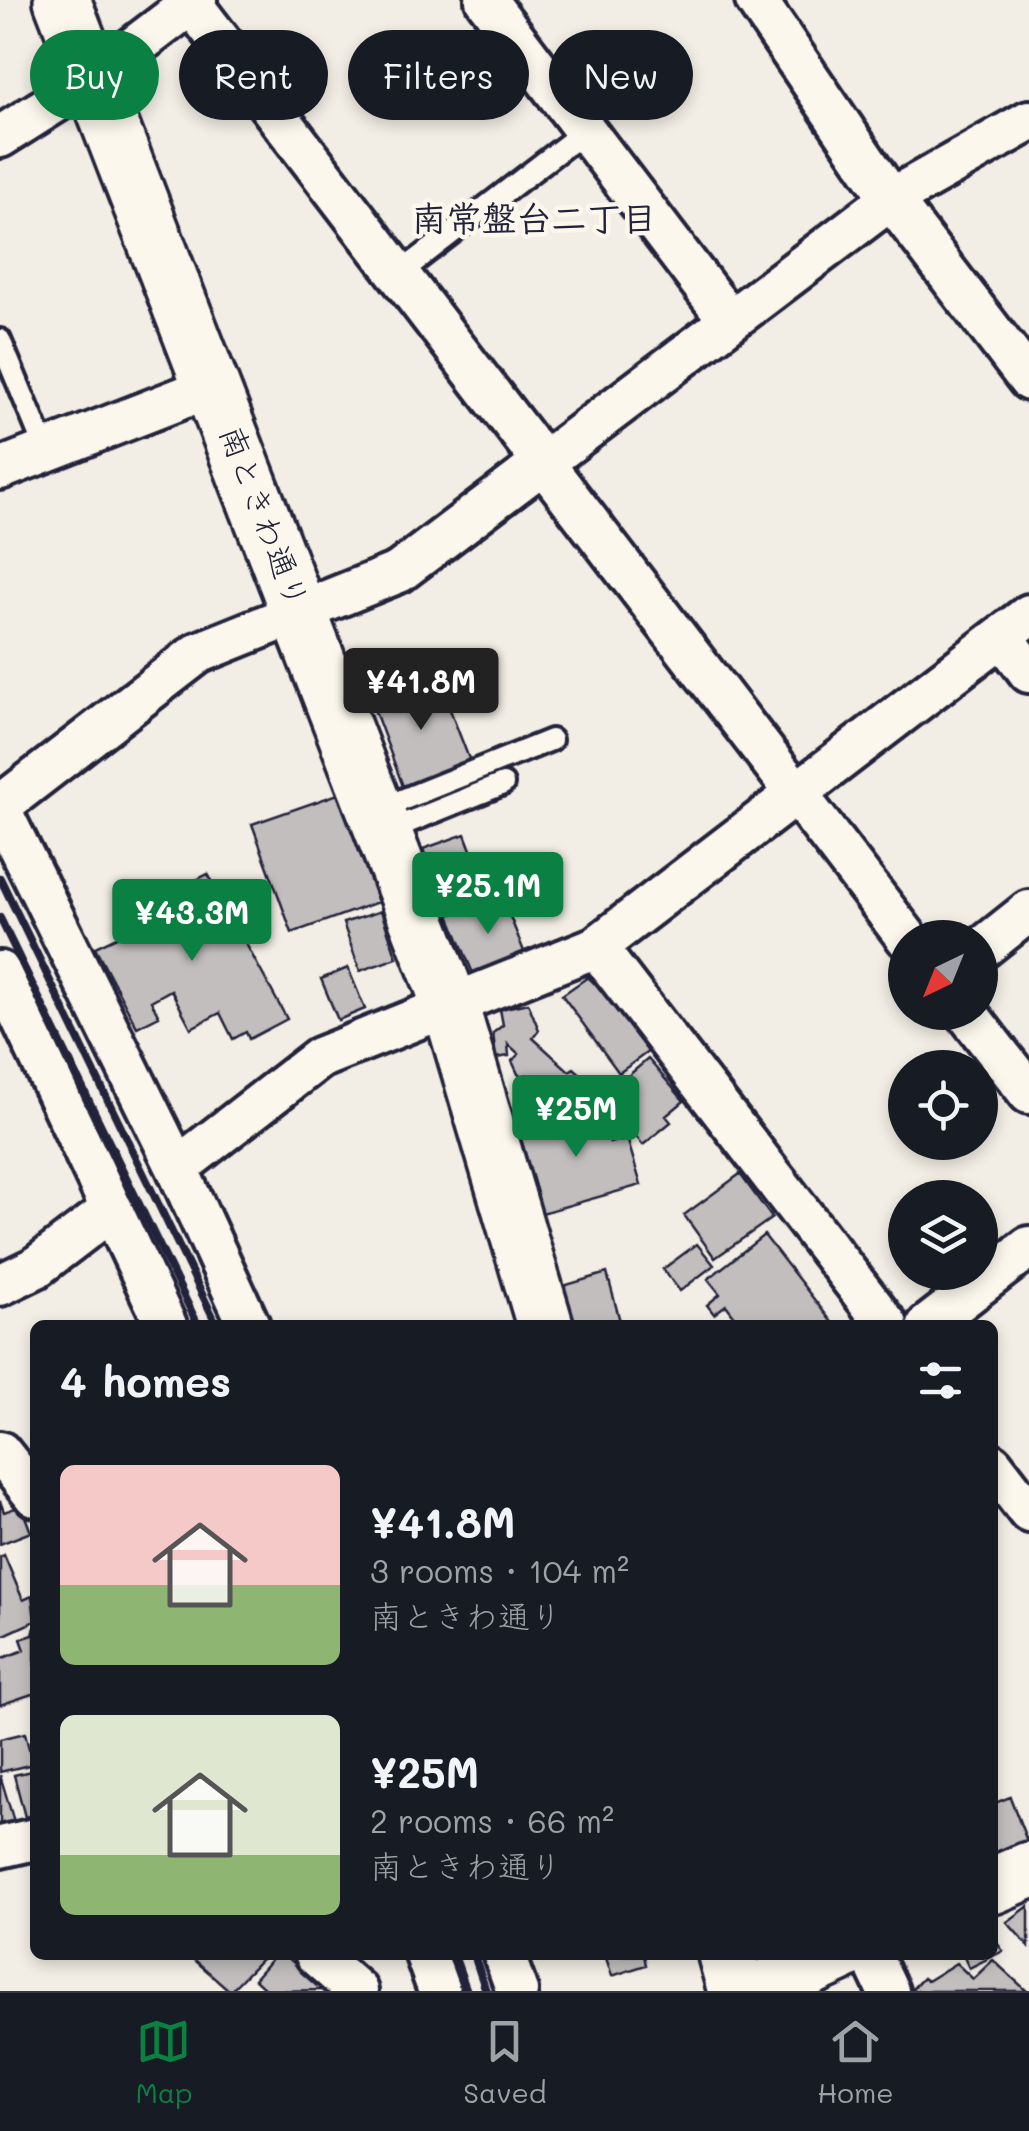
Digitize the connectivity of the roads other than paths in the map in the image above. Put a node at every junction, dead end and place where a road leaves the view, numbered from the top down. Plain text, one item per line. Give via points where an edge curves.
1 (62, 0) edge
2 (486, 0) edge
3 (756, 0) edge
4 (193, 2) edge
5 (73, 30) edge
6 (156, 30) edge
7 (30, 118) edge
8 (108, 120) edge
9 (1029, 121) edge
10 (586, 130) junction
11 (0, 137) edge
12 (890, 199) junction
13 (400, 272) junction
14 (730, 321) junction
15 (0, 340) edge
16 (1029, 380) edge
17 (213, 386) junction
18 (46, 452) junction
19 (547, 463) junction
20 (0, 470) edge
21 (301, 610) junction
22 (1016, 625) edge
23 (1029, 672) edge
24 (551, 740) dead end
25 (504, 784) dead end
26 (795, 792) junction
27 (0, 808) edge
28 (380, 821) junction
29 (1029, 911) edge
30 (894, 920) edge
31 (998, 936) edge
32 (596, 947) junction
33 (0, 972) edge
34 (450, 1004) junction
35 (980, 1030) edge
36 (1029, 1093) edge
37 (177, 1168) junction
38 (112, 1208) junction
39 (1029, 1247) edge
40 (0, 1284) edge
41 (164, 1320) edge
42 (246, 1320) edge
43 (532, 1320) edge
44 (882, 1320) edge
45 (934, 1320) edge
46 (0, 1452) edge
47 (998, 1472) edge
48 (30, 1490) edge
49 (1029, 1512) edge
50 (30, 1840) edge
51 (0, 1847) edge
52 (1029, 1870) edge
53 (998, 1883) edge
54 (322, 1960) edge
55 (428, 1960) edge
56 (506, 1960) edge
57 (727, 1960) edge
58 (827, 1960) edge
59 (873, 1960) edge
60 (357, 1991) edge
61 (438, 1991) edge
62 (517, 1991) edge
63 (736, 1991) edge
64 (759, 1991) edge
65 (888, 1991) edge

1 - 5 street, 南ときわ通り
2 - 10 street
3 - 12 street
4 - 6 street
4 - 13 street
7 - 11 street
8 - 17 street, 南ときわ通り
9 - 12 street
10 - 13 lane
10 - 14 street
12 - 14 street
12 - 16 street
13 - 19 street
14 - 19 street
15 - 18 lane
17 - 18 street
17 - 21 street, 南ときわ通り
18 - 20 street
19 - 21 street via 399,572
19 - 26 street
21 - 27 street via 198,653
21 - 28 street, 南ときわ通り
22 - 23 street
22 - 26 street
24 - 28 lane
25 - 28 lane
26 - 30 street
26 - 32 street
27 - 37 street
28 - 34 street, 南ときわ通り
29 - 31 street
32 - 34 street
32 - 44 street
33 - 38 street
34 - 37 street via 319,1058
34 - 43 street, 南ときわ通り
35 - 36 street
37 - 42 street
38 - 40 street via 35,1268
38 - 41 street
39 - 45 street
46 - 48 street
47 - 49 street
50 - 51 street
52 - 53 street
54 - 60 street
55 - 61 street
56 - 62 street
57 - 63 street
58 - 64 street
59 - 65 street

